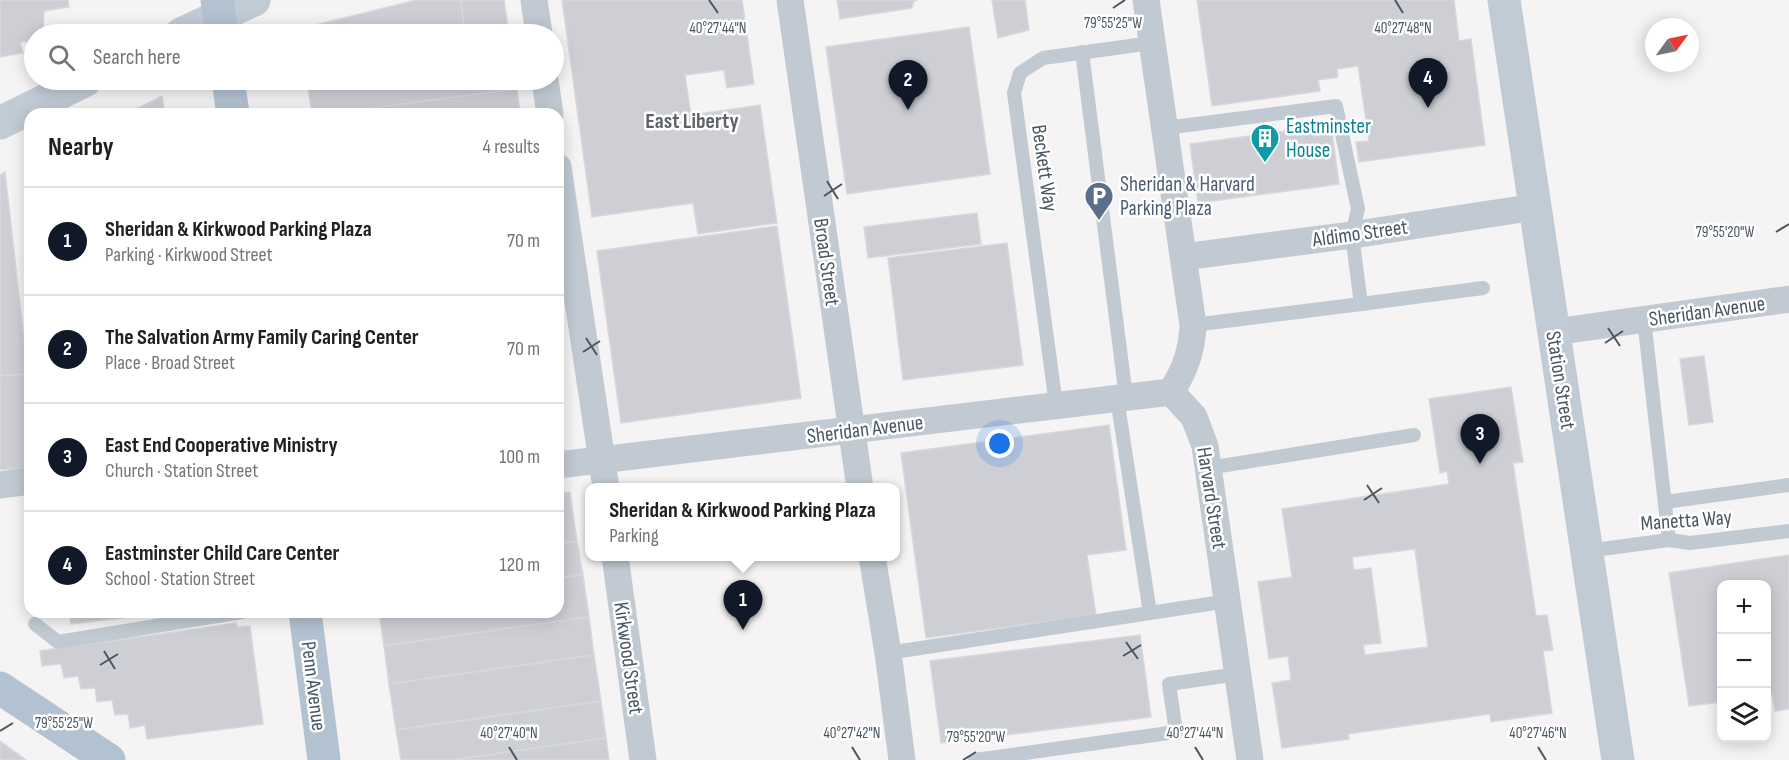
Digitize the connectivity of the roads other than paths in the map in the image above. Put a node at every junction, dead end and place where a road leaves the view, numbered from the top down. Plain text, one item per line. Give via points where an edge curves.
1 (254, 0) edge
2 (534, 0) edge
3 (790, 0) edge
4 (1146, 0) edge
5 (1504, 0) edge
6 (220, 17) edge
7 (204, 24) edge
8 (538, 24) edge
9 (1152, 43) junction
10 (1082, 52) junction
11 (66, 90) edge
12 (229, 90) edge
13 (546, 90) edge
14 (30, 108) edge
15 (232, 108) edge
16 (549, 108) edge
17 (24, 111) edge
18 (0, 123) edge
19 (1165, 128) junction
20 (1535, 207) junction
21 (564, 209) edge
22 (1352, 235) junction
23 (1184, 256) junction
24 (1483, 288) dead end
25 (1789, 300) edge
26 (1361, 303) junction
27 (1644, 320) junction
28 (1193, 325) junction
29 (1554, 332) junction
30 (1171, 392) junction
31 (1121, 398) junction
32 (1056, 405) junction
33 (851, 430) junction
34 (1414, 435) dead end
35 (600, 460) junction
36 (564, 464) edge
37 (1208, 468) junction
38 (24, 482) edge
39 (605, 483) edge
40 (859, 483) edge
41 (0, 485) edge
42 (1789, 485) edge
43 (1665, 502) junction
44 (1789, 531) edge
45 (1669, 540) junction
46 (1587, 551) junction
47 (616, 561) edge
48 (873, 561) edge
49 (1228, 601) junction
50 (1150, 613) junction
51 (205, 618) edge
52 (306, 618) edge
53 (34, 624) dead end
54 (888, 653) junction
55 (1238, 674) junction
56 (0, 688) edge
57 (109, 760) edge
58 (324, 760) edge
59 (643, 760) edge
60 (902, 760) edge
61 (975, 760) edge
62 (1250, 760) edge
63 (1618, 760) edge

1 - 6 main road
2 - 8 street
3 - 33 street, Broad Street
4 - 9 street
5 - 20 main road, Station Street
6 - 7 main road
9 - 10 lane, Beckett Way
9 - 19 street
10 - 31 lane
10 - 32 lane, Beckett Way via 1043,58 1020,73 1014,93
11 - 14 main road
12 - 15 main road
13 - 16 street
17 - 18 main road
19 - 22 lane via 1336,106 1358,209
19 - 23 street
20 - 22 street, Aldimo Street
20 - 29 main road, Station Street
21 - 35 street
22 - 23 street, Aldimo Street
22 - 26 lane
23 - 28 street
24 - 26 lane
25 - 27 street, Sheridan Avenue
26 - 28 lane
27 - 29 street, Sheridan Avenue
27 - 43 lane
28 - 30 street via 1186,367
29 - 46 main road, Station Street
30 - 31 street, Sheridan Avenue
30 - 37 street, Harvard Street via 1194,417
31 - 32 street, Sheridan Avenue
31 - 50 lane
32 - 33 street, Sheridan Avenue
33 - 35 street, Sheridan Avenue
33 - 40 street, Broad Street
34 - 37 lane
35 - 36 street, Sheridan Avenue
35 - 39 street
37 - 49 street, Harvard Street
38 - 41 street
42 - 43 lane
43 - 45 lane
44 - 45 lane, Manetta Way via 1690,543
45 - 46 lane, Manetta Way
46 - 63 main road, Station Street
47 - 59 street, Kirkwood Street
48 - 54 street
49 - 50 lane
49 - 55 street, Harvard Street
50 - 54 lane
51 - 53 lane via 58,642
52 - 58 main road, Penn Avenue
54 - 60 street
55 - 61 lane via 1169,684 1176,732
55 - 62 street, Harvard Street
56 - 57 main road

